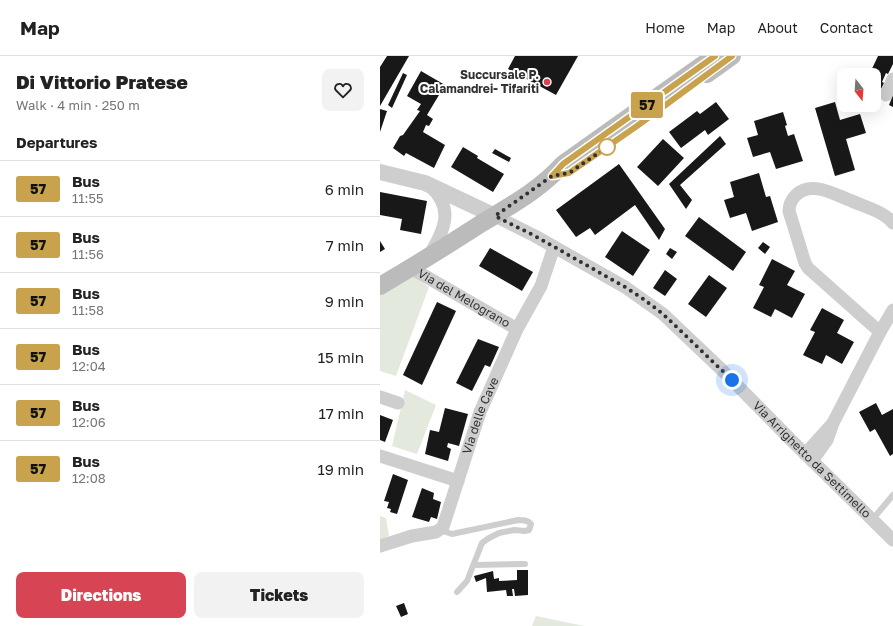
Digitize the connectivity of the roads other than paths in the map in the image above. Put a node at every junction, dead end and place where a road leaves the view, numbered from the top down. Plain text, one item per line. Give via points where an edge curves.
1 (715, 56) edge
2 (732, 56) edge
3 (893, 79) edge
4 (886, 95) dead end
5 (380, 172) edge
6 (552, 176) junction
7 (429, 185) junction
8 (495, 216) junction
9 (893, 223) edge
10 (554, 247) junction
11 (428, 257) junction
12 (411, 268) junction
13 (380, 286) edge
14 (893, 310) edge
15 (517, 329) junction
16 (880, 332) junction
17 (380, 397) edge
18 (398, 403) dead end
19 (380, 456) edge
20 (809, 458) junction
21 (458, 481) junction
22 (893, 495) edge
23 (872, 520) junction
24 (440, 530) junction
25 (893, 540) edge
26 (380, 546) edge
27 (525, 564) dead end
28 (474, 565) junction
29 (457, 592) dead end

1 - 6 main road via 563,164
2 - 6 main road via 569,173
3 - 4 street
5 - 7 street
6 - 8 main road
7 - 8 street
7 - 11 street via 441,200 445,217 443,229
8 - 10 street, Via Arrighetto da Settimello
8 - 11 main road
9 - 16 street via 880,213 818,188 807,188 799,192 792,198 789,206 808,268
10 - 15 street, Via delle Cave via 541,286
10 - 20 street, Via Arrighetto da Settimello via 625,287 663,314
11 - 12 main road
12 - 13 main road
12 - 15 street, Via del Melograno
14 - 16 street
15 - 21 street, Via delle Cave via 480,412
16 - 20 street via 833,423
17 - 18 street
19 - 21 street
20 - 23 street, Via Arrighetto da Settimello
21 - 24 street, Via delle Cave
22 - 23 lane
23 - 25 street, Via Arrighetto da Settimello
24 - 26 street
24 - 28 lane via 452,534 518,520 530,522 529,530 508,531 482,543
27 - 28 lane
28 - 29 lane via 467,581

